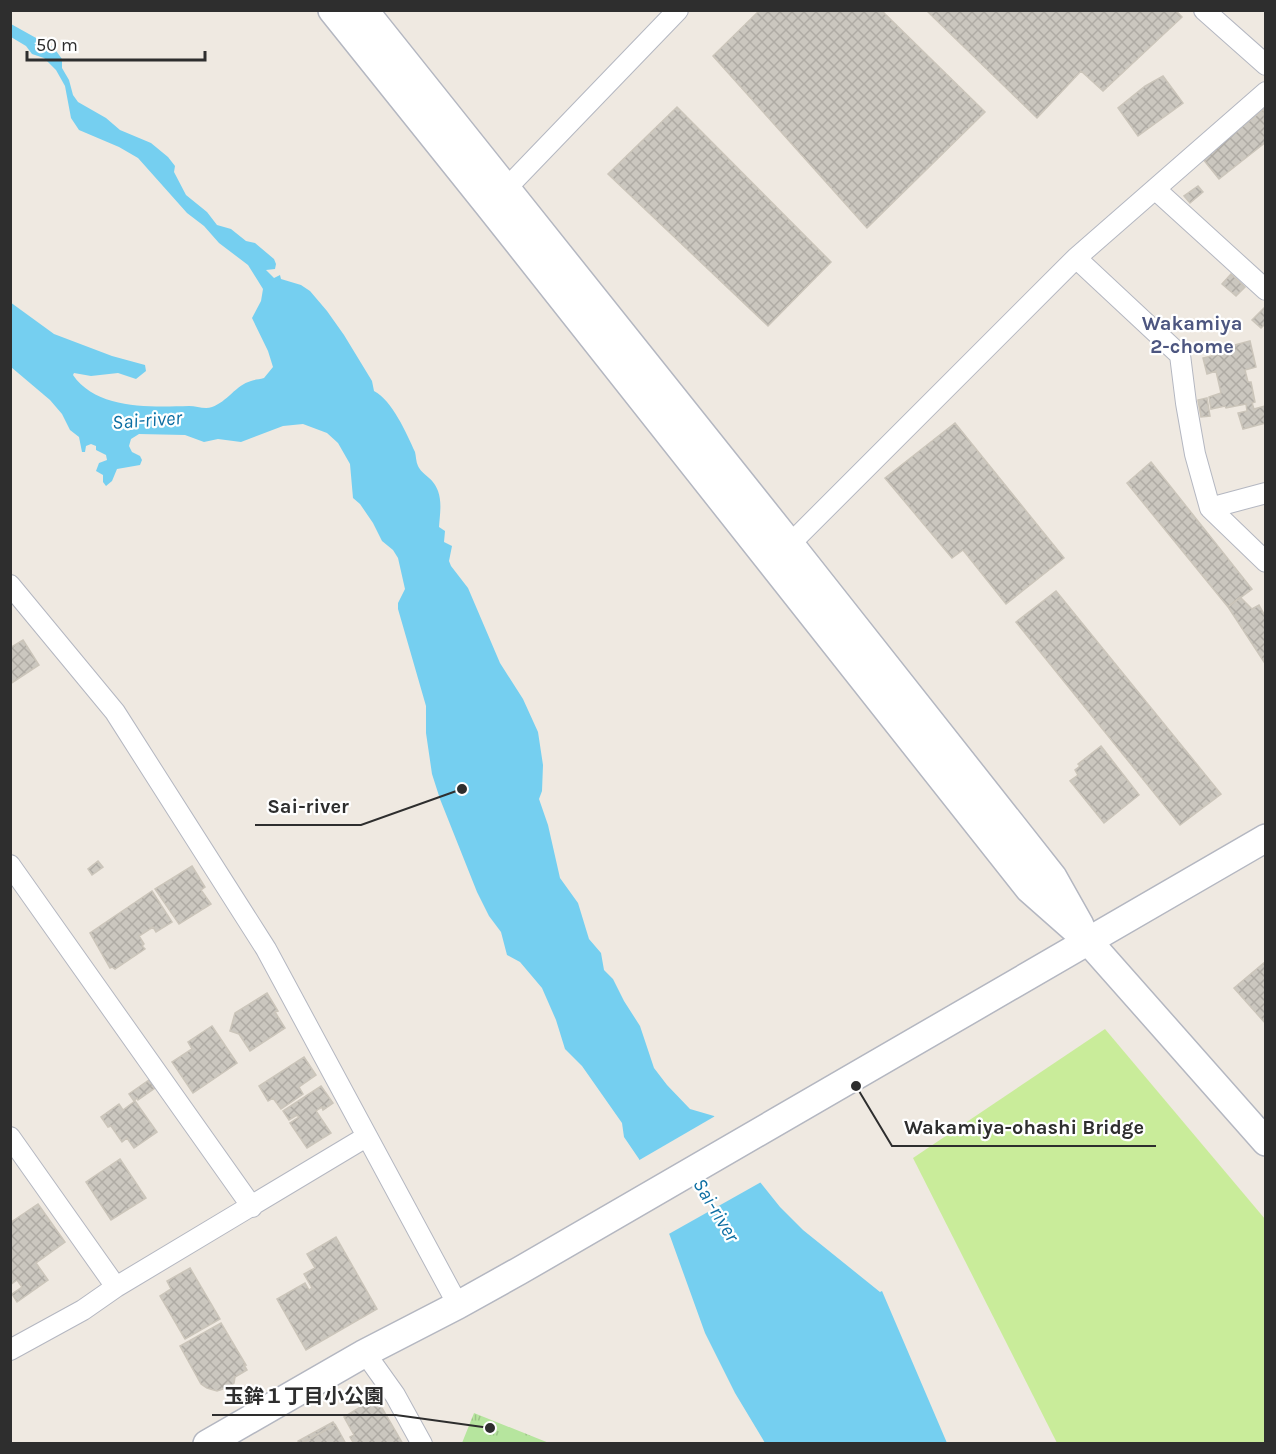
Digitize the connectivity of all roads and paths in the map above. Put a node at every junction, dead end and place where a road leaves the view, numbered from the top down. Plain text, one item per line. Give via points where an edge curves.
1 (332, 10) edge
2 (364, 10) edge
3 (1204, 10) edge
4 (668, 14) edge
5 (1266, 65) edge
6 (1266, 92) edge
7 (1155, 189) junction
8 (497, 198) junction
9 (1076, 258) junction
10 (1266, 291) edge
11 (1266, 493) edge
12 (1210, 508) junction
13 (781, 553) junction
14 (1266, 562) edge
15 (10, 585) edge
16 (1266, 838) edge
17 (10, 865) edge
18 (1089, 942) junction
19 (10, 1137) edge
20 (366, 1137) junction
21 (1266, 1142) edge
22 (252, 1207) junction
23 (116, 1287) junction
24 (458, 1305) junction
25 (10, 1350) edge
26 (365, 1353) junction
27 (207, 1443) edge
28 (422, 1443) edge

1 - 8 street
2 - 8 street
3 - 5 street
4 - 8 street
6 - 7 street
7 - 9 street
7 - 10 street
8 - 13 street
9 - 12 street via 1180,355 1195,454
9 - 13 street
11 - 12 street
12 - 14 street
13 - 18 street via 1053,877
15 - 20 street via 115,712 266,949
16 - 18 street
17 - 22 street
18 - 21 street
18 - 24 street
19 - 23 street
20 - 22 street
20 - 24 street
22 - 23 street
23 - 25 street
24 - 26 street
26 - 27 street
26 - 28 street

